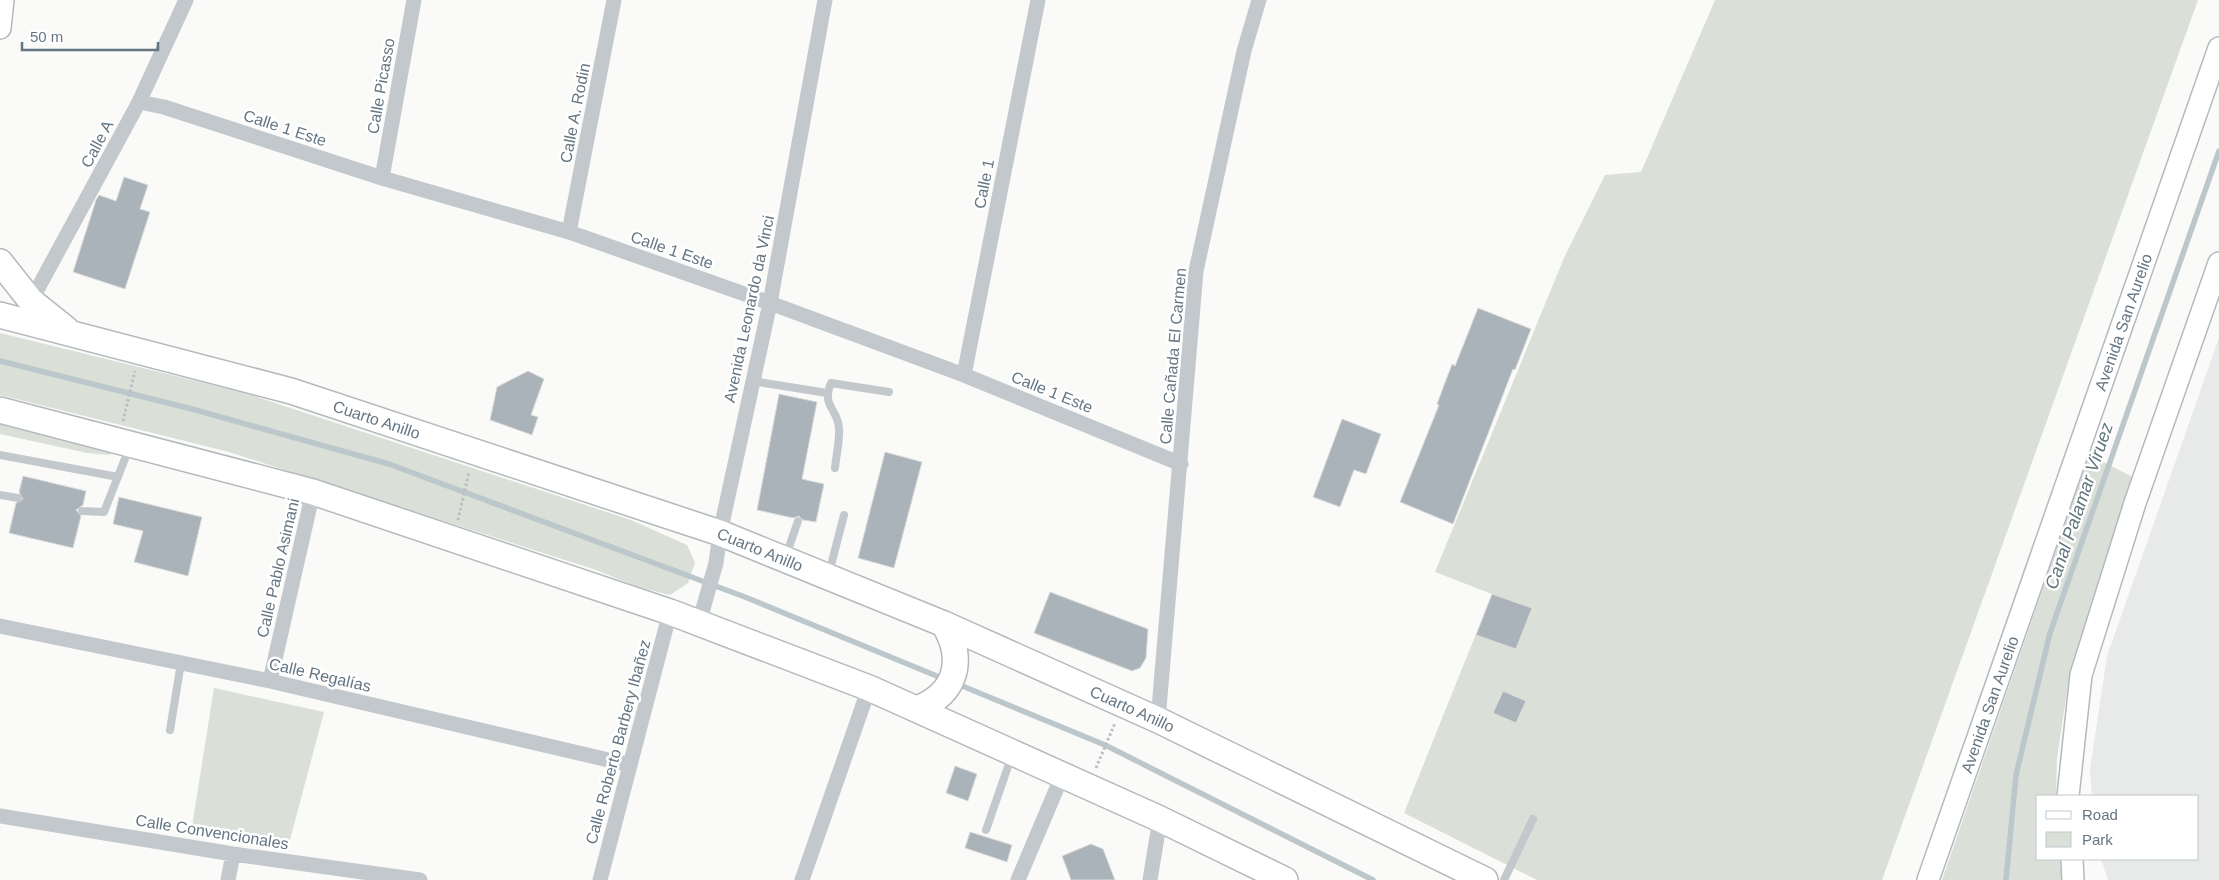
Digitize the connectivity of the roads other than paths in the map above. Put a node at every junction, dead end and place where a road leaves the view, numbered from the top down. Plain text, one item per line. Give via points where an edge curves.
1 (3, 0) edge
2 (186, 0) edge
3 (414, 0) edge
4 (614, 0) edge
5 (825, 0) edge
6 (1038, 0) edge
7 (1259, 0) edge
8 (0, 28) edge
9 (2219, 48) edge
10 (139, 102) junction
11 (382, 178) junction
12 (569, 232) junction
13 (0, 262) edge
14 (2219, 263) edge
15 (31, 300) junction
16 (770, 303) junction
17 (0, 315) edge
18 (74, 335) junction
19 (964, 375) junction
20 (752, 381) junction
21 (889, 392) dead end
22 (827, 393) junction
23 (0, 410) edge
24 (131, 444) junction
25 (0, 455) edge
26 (1181, 464) junction
27 (835, 468) dead end
28 (118, 477) junction
29 (313, 492) junction
30 (0, 495) edge
31 (18, 498) dead end
32 (82, 511) dead end
33 (844, 515) dead end
34 (798, 520) dead end
35 (720, 533) junction
36 (785, 560) junction
37 (828, 577) junction
38 (670, 612) junction
39 (699, 623) junction
40 (944, 624) junction
41 (0, 626) edge
42 (988, 644) junction
43 (181, 663) junction
44 (957, 678) junction
45 (270, 681) junction
46 (869, 688) junction
47 (917, 709) junction
48 (1158, 720) junction
49 (170, 730) dead end
50 (965, 731) junction
51 (1012, 753) junction
52 (630, 765) junction
53 (1062, 776) junction
54 (2068, 795) edge
55 (0, 816) edge
56 (1160, 819) junction
57 (1533, 819) dead end
58 (986, 830) dead end
59 (233, 854) junction
60 (2072, 860) edge
61 (228, 880) edge
62 (420, 880) edge
63 (600, 880) edge
64 (802, 880) edge
65 (1018, 880) edge
66 (1150, 880) edge
67 (1285, 880) edge
68 (1485, 880) edge
69 (1504, 880) edge
70 (1928, 880) edge
71 (2073, 880) edge

1 - 8 main road
2 - 10 street, Calle A
3 - 11 street, Calle Picasso
4 - 12 street, Calle A. Rodin
5 - 16 street, Avenida Leonardo da Vinci
6 - 19 street, Calle 1
7 - 26 street, Calle Cañada El Carmen via 1244,51 1196,271
9 - 70 main road, Avenida San Aurelio
10 - 11 street, Calle 1 Este via 164,107
10 - 15 street, Calle A
11 - 12 street, Calle 1 Este
12 - 16 street, Calle 1 Este
13 - 15 highway
14 - 54 main road via 2135,503 2081,674
15 - 18 highway
16 - 19 street, Calle 1 Este
16 - 20 street, Avenida Leonardo da Vinci
17 - 18 highway, Cuarto Anillo
18 - 35 highway, Cuarto Anillo via 291,391
19 - 26 street, Calle 1 Este
20 - 22 lane
20 - 35 street, Avenida Leonardo da Vinci
21 - 22 lane via 832,382
22 - 27 lane via 839,428
23 - 24 highway
24 - 28 lane
24 - 29 highway
25 - 28 lane
26 - 48 street, Calle Cañada El Carmen
28 - 32 lane via 104,512
29 - 38 highway
29 - 45 street, Calle Pablo Asimani
30 - 31 lane
33 - 37 lane
34 - 36 lane
35 - 36 highway, Cuarto Anillo
35 - 39 street, Avenida Leonardo da Vinci via 716,563
36 - 37 highway, Cuarto Anillo
37 - 40 highway, Cuarto Anillo
38 - 39 highway
38 - 52 street, Calle Roberto Barbery Ibañez
39 - 46 highway
40 - 42 highway, Cuarto Anillo
40 - 44 highway via 953,644
41 - 43 street, Calle Regalías
42 - 44 highway via 969,658
42 - 48 highway, Cuarto Anillo
43 - 45 street, Calle Regalías
43 - 49 lane
44 - 47 highway via 940,697
44 - 50 highway via 955,705
45 - 52 street, Calle Regalías
46 - 47 highway
46 - 64 street
47 - 50 highway
48 - 68 highway, Cuarto Anillo
50 - 51 highway
51 - 53 highway
51 - 58 lane
52 - 63 street, Calle Roberto Barbery Ibañez
53 - 56 highway
53 - 65 street
55 - 59 street, Calle Convencionales
56 - 66 street
56 - 67 highway
57 - 69 lane
59 - 61 street
59 - 62 street, Calle Convencionales
60 - 71 main road

